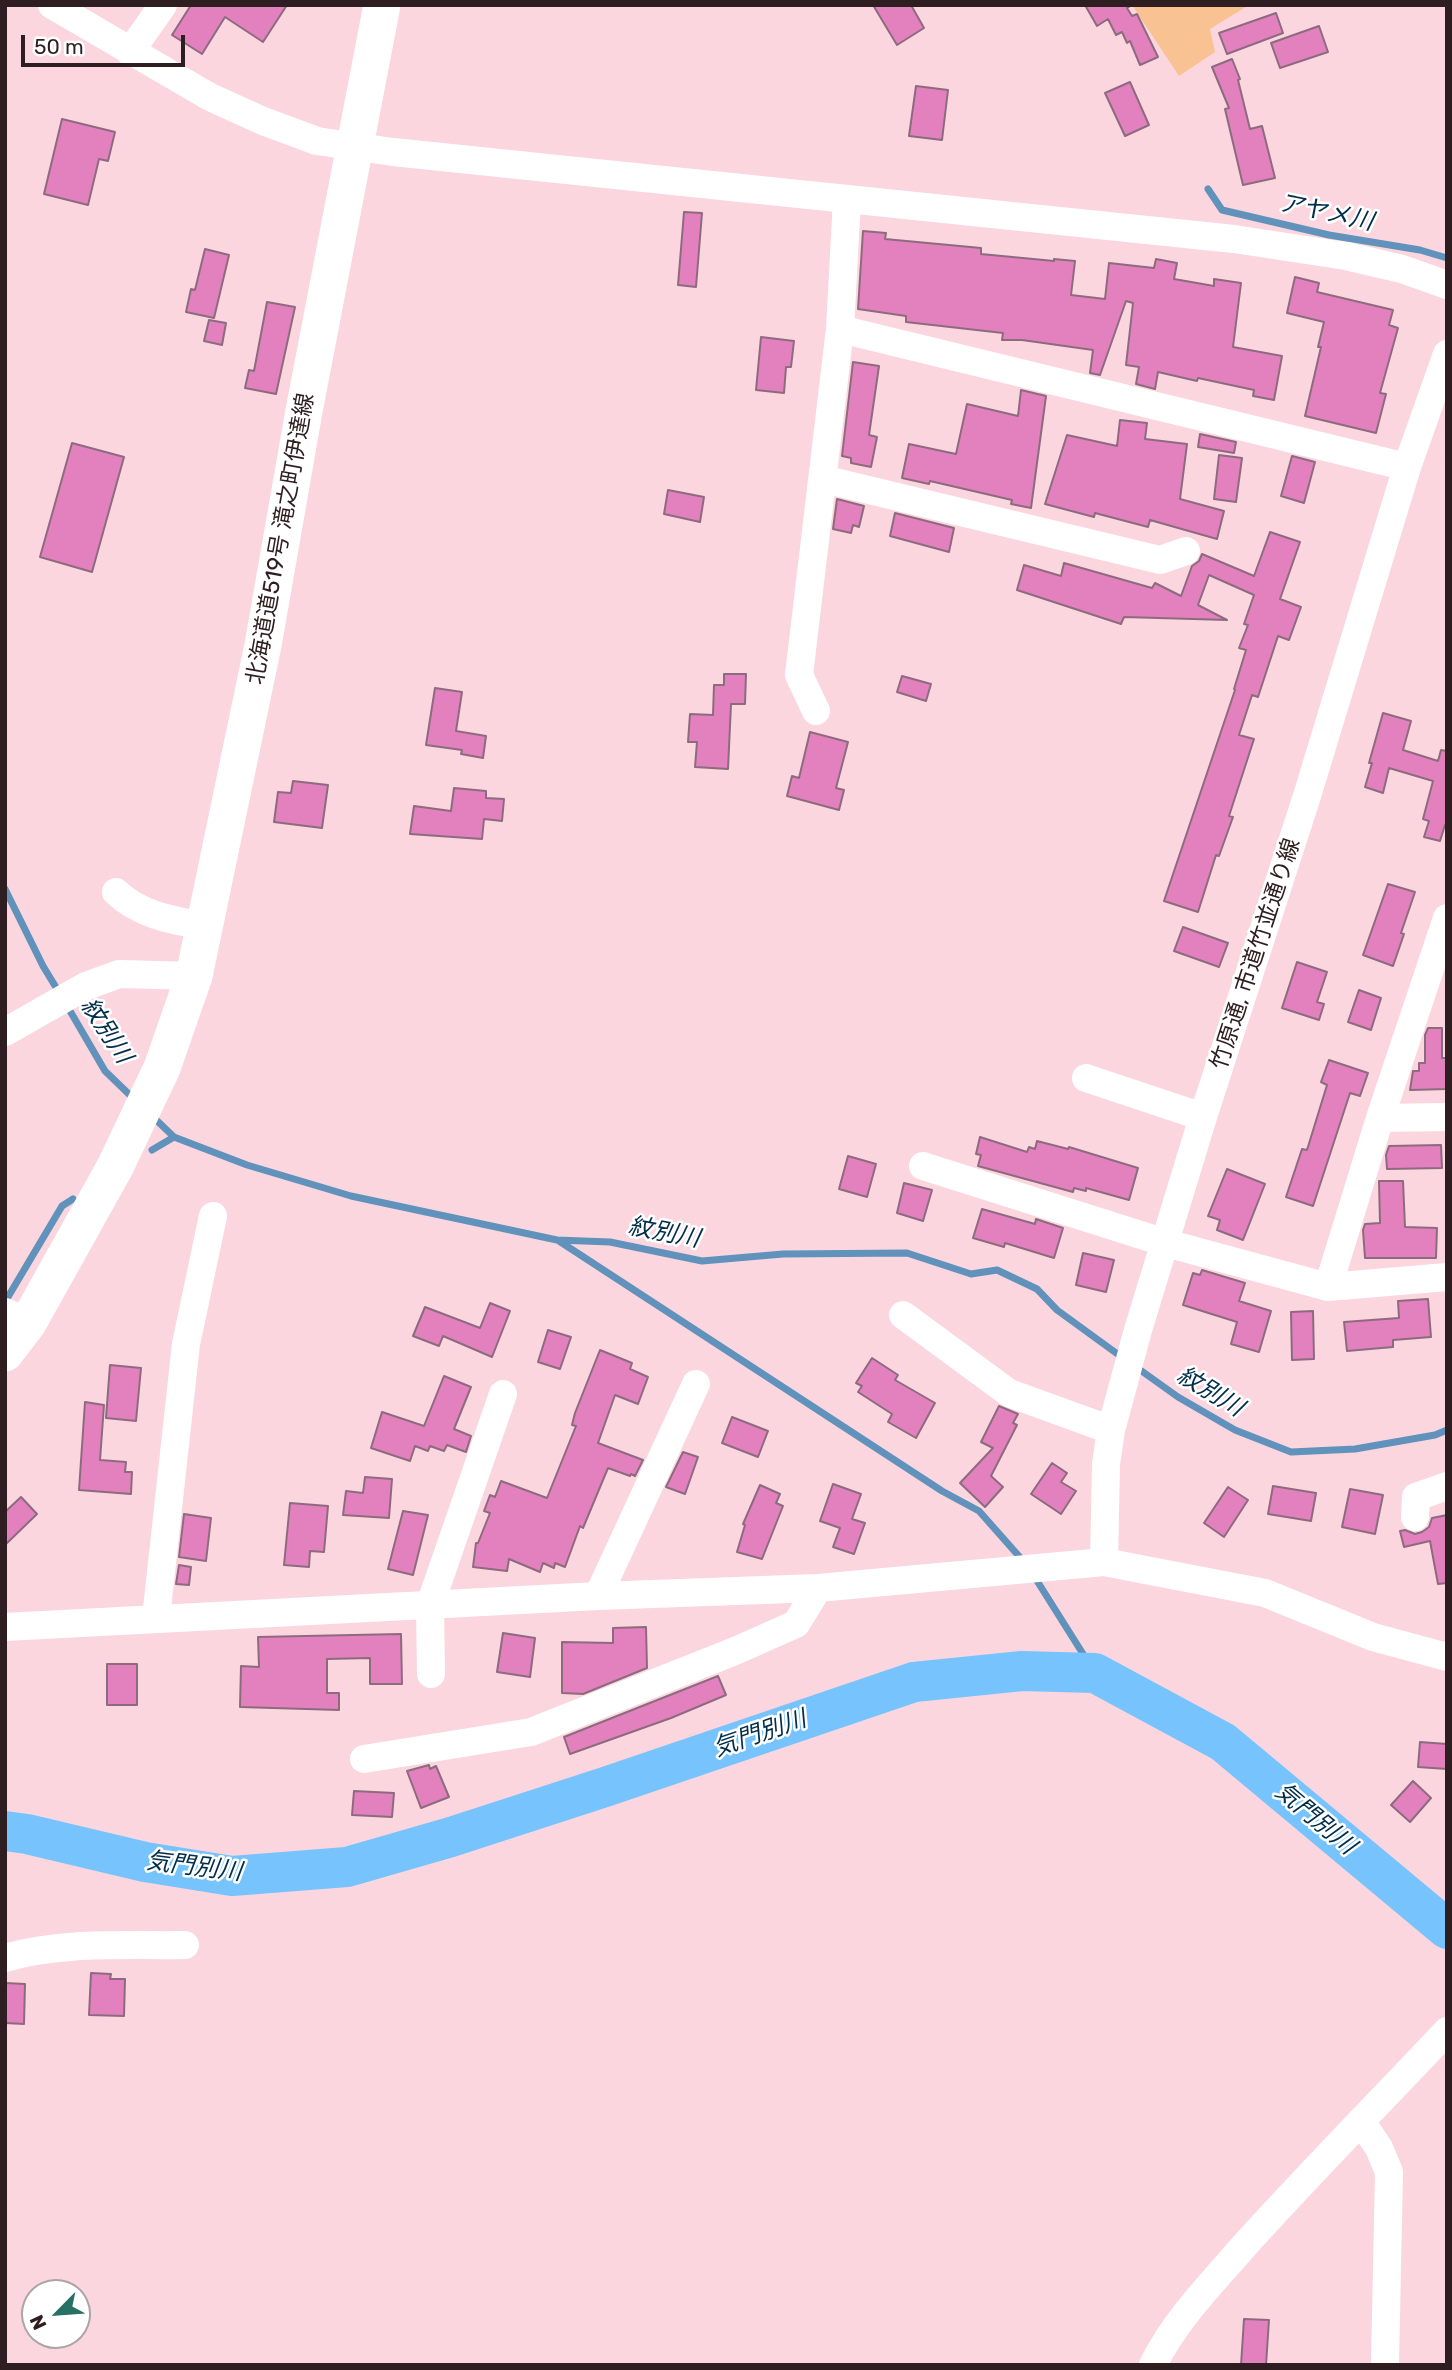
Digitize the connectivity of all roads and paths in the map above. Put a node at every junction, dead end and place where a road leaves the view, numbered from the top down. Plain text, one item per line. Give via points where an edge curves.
1 (52, 5) edge
2 (163, 5) edge
3 (383, 5) edge
4 (130, 52) junction
5 (354, 148) junction
6 (847, 199) junction
7 (1447, 285) edge
8 (840, 329) junction
9 (1447, 354) edge
10 (1407, 467) junction
11 (823, 479) junction
12 (1186, 551) dead end
13 (816, 711) dead end
14 (116, 892) dead end
15 (1447, 918) edge
16 (204, 926) junction
17 (194, 976) junction
18 (1437, 977) edge
19 (13, 1028) edge
20 (1086, 1078) dead end
21 (1203, 1117) junction
22 (1447, 1117) edge
23 (1381, 1118) junction
24 (923, 1166) dead end
25 (213, 1216) dead end
26 (1166, 1243) junction
27 (1447, 1277) edge
28 (1328, 1287) junction
29 (903, 1315) dead end
30 (17, 1318) edge
31 (5, 1353) edge
32 (696, 1384) dead end
33 (503, 1394) dead end
34 (1111, 1430) junction
35 (1447, 1486) edge
36 (1415, 1517) dead end
37 (1104, 1562) junction
38 (818, 1588) junction
39 (598, 1596) junction
40 (430, 1605) junction
41 (156, 1619) junction
42 (5, 1627) edge
43 (1447, 1657) edge
44 (432, 1674) dead end
45 (364, 1759) dead end
46 (185, 1945) dead end
47 (5, 1958) edge
48 (1446, 2032) edge
49 (1360, 2121) junction
50 (1153, 2365) edge
51 (1385, 2365) edge

1 - 4 street
2 - 4 street
3 - 5 main road, 北海道道519号 滝之町伊達線
4 - 5 street via 263,121 317,141
5 - 6 street
5 - 16 main road, 北海道道519号 滝之町伊達線 via 262,645
6 - 7 street via 1234,239 1346,256
6 - 8 street
8 - 10 street
8 - 11 street
9 - 10 street, 竹原通, 市道竹並通り線
10 - 21 street, 竹原通, 市道竹並通り線
11 - 12 street via 1160,560
11 - 13 street via 799,675
14 - 16 street via 161,918
15 - 18 street
16 - 17 main road, 北海道道519号 滝之町伊達線
17 - 19 street via 119,974 86,986
17 - 30 main road, 北海道道519号 滝之町伊達線 via 162,1068 115,1167
18 - 23 street
20 - 21 street
21 - 26 street, 竹原通, 市道竹並通り線
22 - 23 street
23 - 28 street
24 - 26 street
25 - 41 street via 186,1344
26 - 28 street
26 - 34 street, 竹原通, 市道竹並通り線
27 - 28 street
29 - 34 street via 1009,1393
30 - 31 main road, 北海道道519号 滝之町伊達線
32 - 39 street
33 - 40 street
34 - 37 street, 竹原通, 市道竹並通り線
35 - 36 street via 1416,1497
37 - 38 street
37 - 43 street via 1265,1593 1373,1637
38 - 39 street
38 - 45 street via 796,1624 531,1732
39 - 40 street
40 - 41 street
40 - 44 street
41 - 42 street
46 - 47 street via 72,1946
48 - 49 street
49 - 50 street via 1198,2299
49 - 51 street via 1389,2172

